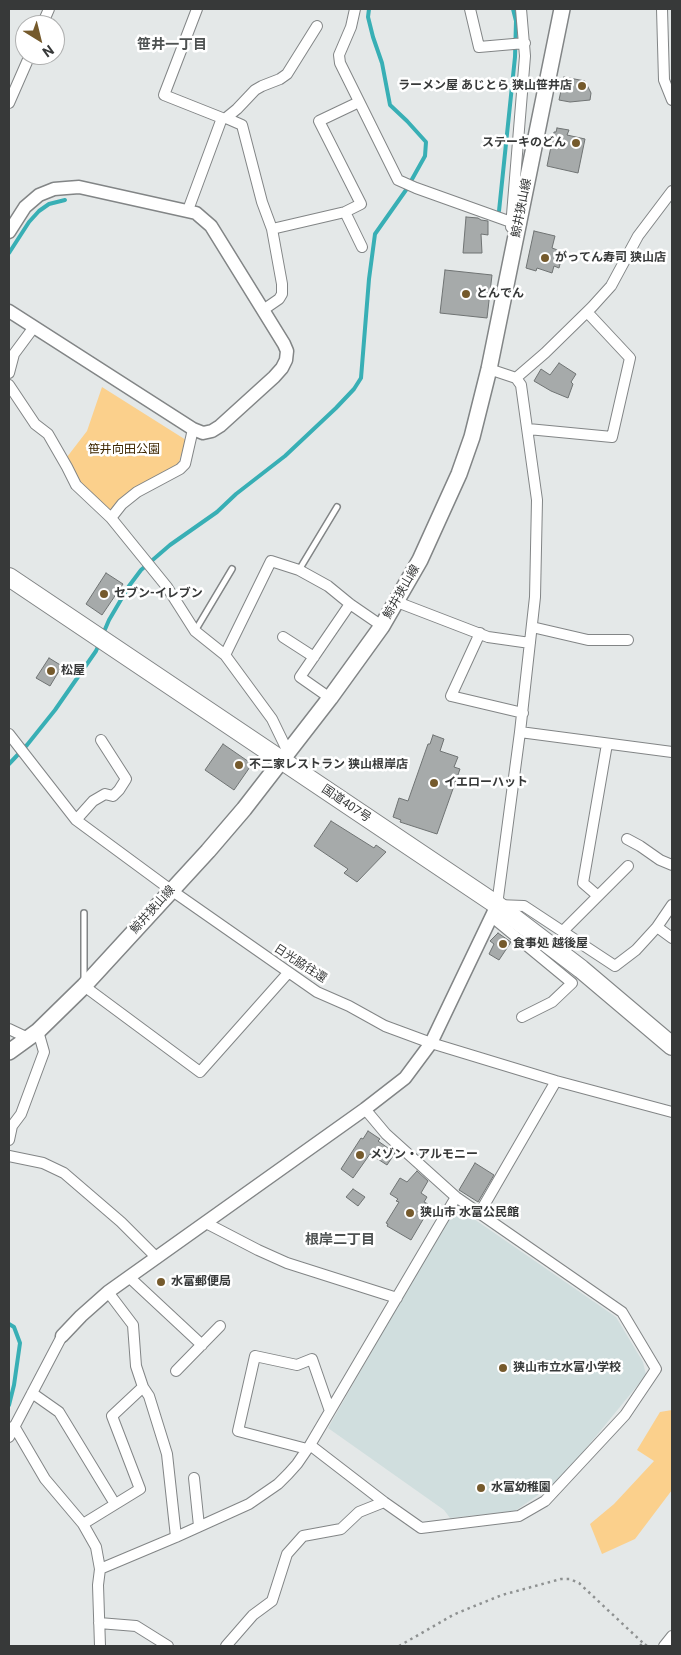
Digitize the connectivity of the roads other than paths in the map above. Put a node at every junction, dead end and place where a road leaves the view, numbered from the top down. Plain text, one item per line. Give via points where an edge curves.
1 (198, 9) edge
2 (355, 9) edge
3 (470, 9) edge
4 (521, 9) edge
5 (562, 9) edge
6 (666, 17) edge
7 (317, 26) dead end
8 (518, 43) junction
9 (26, 65) edge
10 (672, 100) edge
11 (359, 102) junction
12 (9, 103) edge
13 (224, 118) junction
14 (672, 191) edge
15 (188, 210) junction
16 (345, 212) junction
17 (516, 222) junction
18 (272, 229) junction
19 (9, 232) edge
20 (362, 247) dead end
21 (263, 310) junction
22 (9, 311) edge
23 (587, 312) junction
24 (34, 327) junction
25 (490, 369) junction
26 (9, 373) edge
27 (516, 378) junction
28 (9, 385) edge
29 (193, 429) junction
30 (528, 429) junction
31 (337, 507) dead end
32 (111, 518) junction
33 (232, 569) dead end
34 (299, 570) junction
35 (9, 577) edge
36 (397, 602) junction
37 (350, 604) junction
38 (382, 626) junction
39 (532, 627) junction
40 (195, 631) junction
41 (480, 634) junction
42 (283, 636) dead end
43 (628, 640) dead end
44 (530, 643) junction
45 (225, 654) junction
46 (314, 658) junction
47 (330, 698) junction
48 (523, 713) junction
49 (520, 732) junction
50 (12, 738) edge
51 (101, 740) dead end
52 (606, 744) junction
53 (672, 752) edge
54 (285, 757) junction
55 (76, 820) junction
56 (627, 839) dead end
57 (672, 865) edge
58 (628, 866) dead end
59 (171, 890) junction
60 (598, 896) junction
61 (672, 905) edge
62 (494, 911) junction
63 (84, 913) dead end
64 (657, 927) junction
65 (563, 931) junction
66 (672, 938) edge
67 (288, 972) junction
68 (84, 986) junction
69 (522, 1017) dead end
70 (9, 1029) edge
71 (33, 1035) junction
72 (431, 1043) junction
73 (672, 1046) edge
74 (9, 1052) edge
75 (556, 1081) junction
76 (365, 1108) junction
77 (672, 1112) edge
78 (9, 1140) edge
79 (9, 1156) edge
80 (456, 1197) junction
81 (479, 1214) junction
82 (206, 1223) junction
83 (157, 1258) junction
84 (129, 1278) junction
85 (108, 1292) junction
86 (397, 1298) junction
87 (220, 1326) dead end
88 (62, 1336) joint
89 (202, 1345) junction
90 (176, 1371) dead end
91 (143, 1387) junction
92 (32, 1393) junction
93 (330, 1411) junction
94 (14, 1426) junction
95 (9, 1437) edge
96 (308, 1447) junction
97 (194, 1478) dead end
98 (384, 1502) junction
99 (115, 1504) junction
100 (82, 1524) junction
101 (199, 1526) junction
102 (176, 1537) junction
103 (100, 1569) junction
104 (99, 1624) junction
105 (672, 1636) edge
106 (100, 1646) edge
107 (168, 1646) edge
108 (226, 1646) edge
109 (664, 1646) edge

1 - 13 street via 164,95
2 - 11 street via 339,55
3 - 8 street via 479,47
4 - 8 street
5 - 17 main road, 鯨井狭山線
6 - 10 street via 664,80
7 - 13 street via 287,74 255,90
8 - 17 street via 525,56
9 - 12 street
11 - 16 street via 319,121 361,204
11 - 17 street via 398,180
13 - 15 street
13 - 18 street via 242,125
14 - 23 street via 638,236 611,286
15 - 19 street via 79,187 54,189 39,195 25,208
15 - 21 street via 211,226
16 - 18 street
16 - 20 street
17 - 25 main road, 鯨井狭山線 via 510,271
18 - 21 street via 282,294
21 - 29 street via 287,351 282,368 220,426 203,432
22 - 24 street
23 - 27 street
23 - 30 street via 630,358 612,437
24 - 26 street via 14,354
24 - 29 street
25 - 27 street
25 - 36 main road, 鯨井狭山線 via 472,437 458,474 424,552
27 - 30 street via 521,385
28 - 32 street via 35,424 48,434 76,485
29 - 32 street via 180,469 138,492
30 - 39 street via 537,500
31 - 34 lane
32 - 40 street via 167,587
33 - 40 lane
34 - 37 street via 328,586
34 - 45 street via 271,561
35 - 54 highway, 国道407号
36 - 38 main road, 鯨井狭山線
36 - 41 street
37 - 38 street
37 - 46 street
38 - 47 main road, 鯨井狭山線
39 - 43 street via 588,640
39 - 44 street
40 - 45 street
41 - 44 street
41 - 48 street via 451,696
42 - 46 street
44 - 48 street
45 - 54 street via 272,719
46 - 47 street via 300,678
47 - 54 main road, 鯨井狭山線
48 - 49 street
49 - 52 street
49 - 62 street
50 - 55 street, 日光脇往還
51 - 55 street via 126,779 113,796 105,794 93,801
52 - 53 street
52 - 60 street via 583,883
54 - 59 main road, 鯨井狭山線 via 208,851
54 - 62 highway, 国道407号
55 - 59 street, 日光脇往還
56 - 57 street
58 - 60 street
59 - 67 street, 日光脇往還
59 - 68 main road, 鯨井狭山線
60 - 65 street
61 - 64 street
62 - 65 street via 524,906
62 - 69 street via 572,983 552,1002
62 - 72 street
62 - 73 highway, 国道407号 via 581,969
63 - 68 lane
64 - 65 street via 636,950 615,966
64 - 66 street
67 - 68 street via 200,1072
67 - 72 street, 日光脇往還 via 317,992 385,1026
68 - 71 main road, 鯨井狭山線
70 - 71 street
71 - 74 main road, 鯨井狭山線
71 - 78 street via 44,1052
72 - 75 street, 日光脇往還
72 - 76 street via 405,1078
75 - 77 street, 日光脇往還
75 - 81 street
76 - 80 street via 386,1134
76 - 82 street
79 - 83 street via 43,1163 64,1172
80 - 81 street
80 - 86 street
81 - 98 street via 622,1312 656,1368 625,1415 592,1451 545,1501 519,1516 421,1528
82 - 83 street
82 - 86 street via 287,1263
83 - 84 street
84 - 85 street
84 - 89 street
85 - 88 street
85 - 91 street via 133,1325 136,1366
86 - 93 street
87 - 89 street
88 - 92 street
89 - 90 street
91 - 99 street via 112,1416 140,1489
91 - 102 street via 149,1396 167,1454
92 - 94 street
92 - 99 street via 59,1412
93 - 96 street
93 - 96 street via 312,1359 297,1364 255,1356 238,1431
94 - 95 street
94 - 100 street via 45,1479
96 - 98 street
96 - 101 street via 293,1469 266,1493 250,1504
97 - 101 street
98 - 108 street via 359,1512 341,1528 304,1536 287,1554 272,1601 252,1615
99 - 100 street
100 - 103 street via 96,1547
101 - 102 street
102 - 103 street
103 - 104 street
104 - 106 street
104 - 107 street via 136,1626
105 - 109 street

